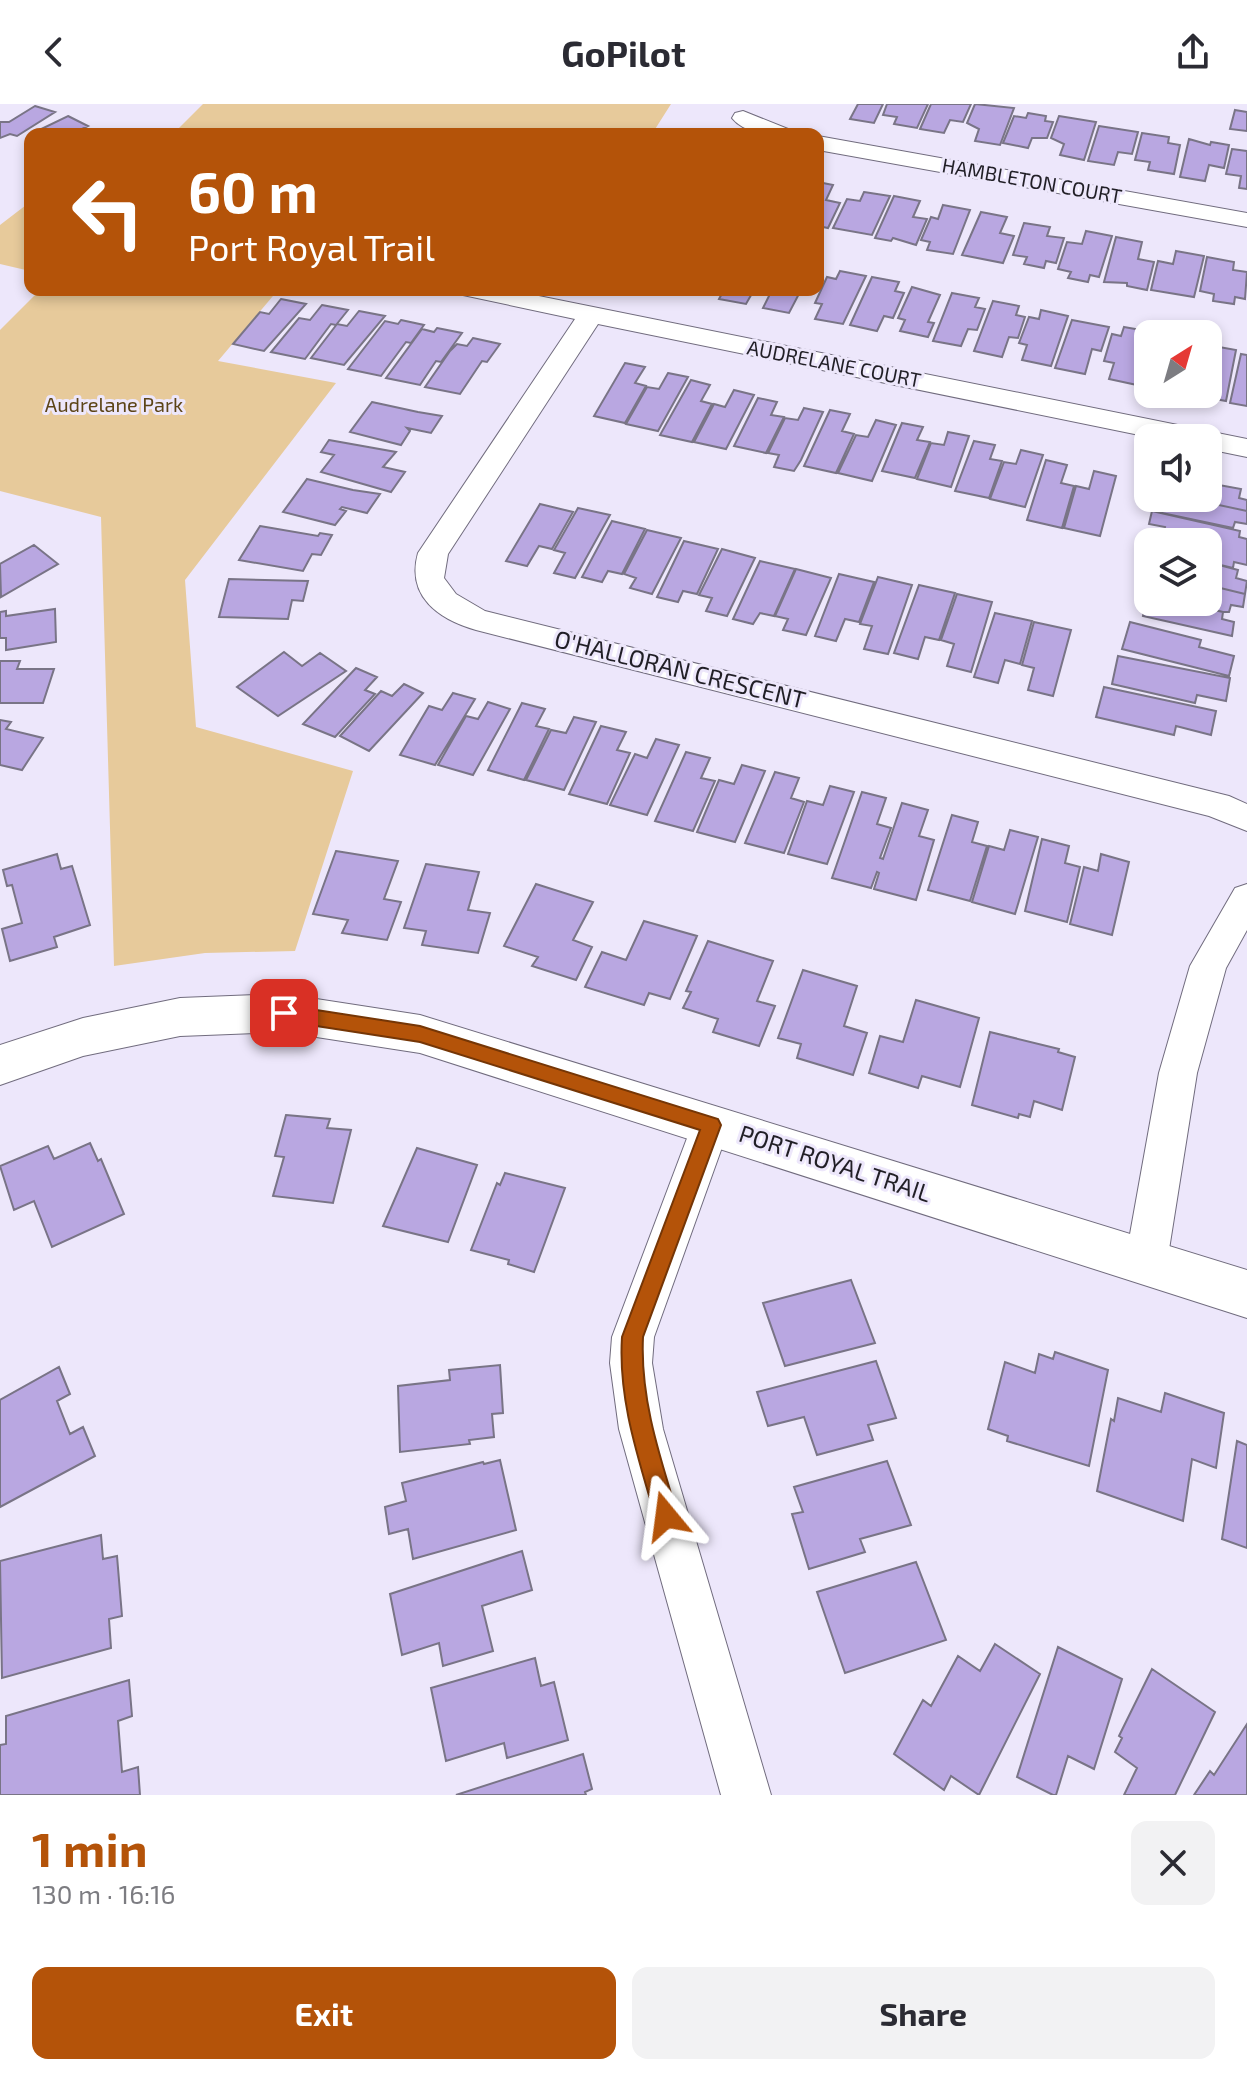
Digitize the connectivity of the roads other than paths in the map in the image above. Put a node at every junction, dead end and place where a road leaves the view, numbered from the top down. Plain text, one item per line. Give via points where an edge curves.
1 (743, 118) dead end
2 (766, 128) edge
3 (824, 144) edge
4 (1247, 220) edge
5 (501, 296) edge
6 (591, 315) junction
7 (1134, 425) edge
8 (1222, 443) edge
9 (1247, 448) edge
10 (1247, 818) edge
11 (1247, 898) edge
12 (0, 1065) edge
13 (711, 1125) junction
14 (1146, 1262) junction
15 (1247, 1294) edge
16 (746, 1795) edge

1 - 2 street
3 - 4 street, HAMBLETON COURT
5 - 6 street, AUDRELANE COURT
6 - 7 street, AUDRELANE COURT
6 - 10 street, O'HALLORAN CRESCENT via 433,553 429,581 450,606 476,619 1217,805
8 - 9 street
11 - 14 street via 1208,966 1178,1073
12 - 13 street, PORT ROYAL TRAIL via 154,1020 284,1013 420,1034
13 - 14 street, PORT ROYAL TRAIL
13 - 16 street via 633,1337 631,1363 641,1429
14 - 15 street, PORT ROYAL TRAIL

